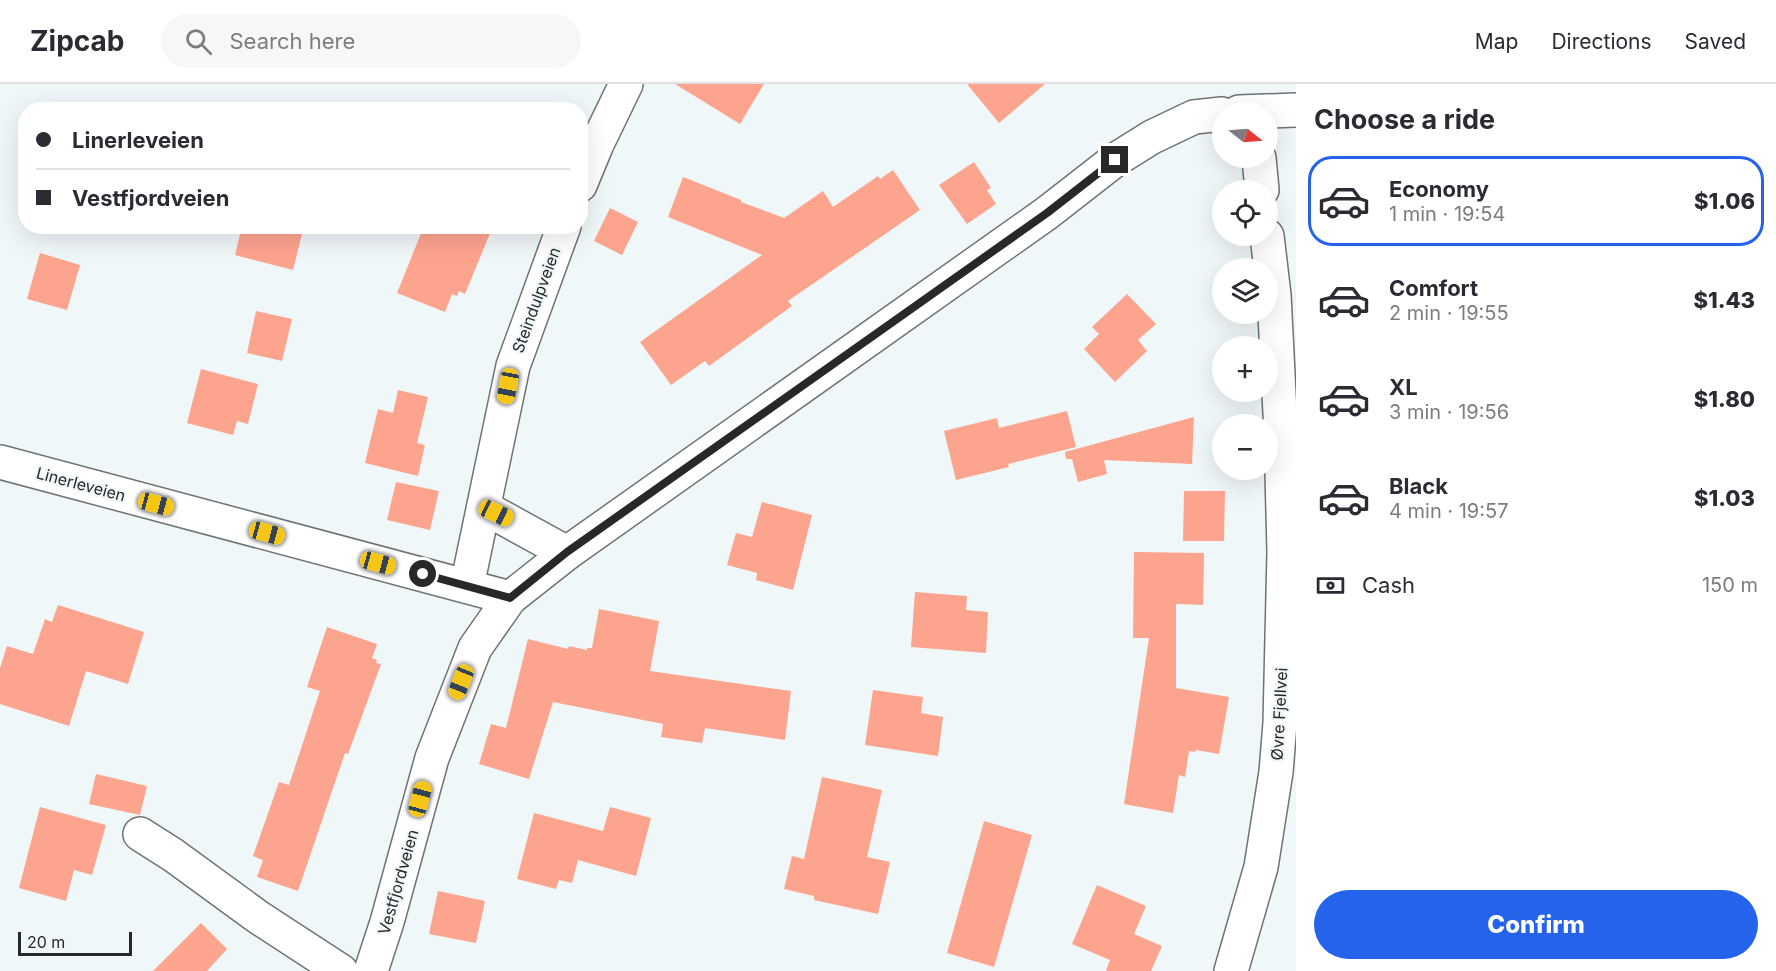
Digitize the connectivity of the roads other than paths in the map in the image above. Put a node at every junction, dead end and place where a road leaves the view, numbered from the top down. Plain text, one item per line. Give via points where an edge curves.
1 (626, 84) edge
2 (1278, 108) edge
3 (1296, 110) edge
4 (1212, 115) edge
5 (588, 166) edge
6 (561, 234) edge
7 (1268, 246) edge
8 (0, 462) edge
9 (485, 508) junction
10 (567, 552) junction
11 (467, 586) junction
12 (510, 598) junction
13 (140, 834) dead end
14 (341, 971) edge
15 (371, 971) edge
16 (1231, 971) edge

1 - 5 street
2 - 3 street
4 - 10 street, Vestfjordveien via 1194,117 1115,160 1047,213
6 - 9 street, Steindulpveien via 513,366
7 - 16 street, Øvre Fjellvei via 1274,296 1284,552 1280,723 1262,867
8 - 11 street, Linerleveien
9 - 10 street
9 - 11 street, Steindulpveien
10 - 12 street, Vestfjordveien
11 - 12 street, Linerleveien
12 - 15 street, Vestfjordveien via 475,648 443,726
13 - 14 street

